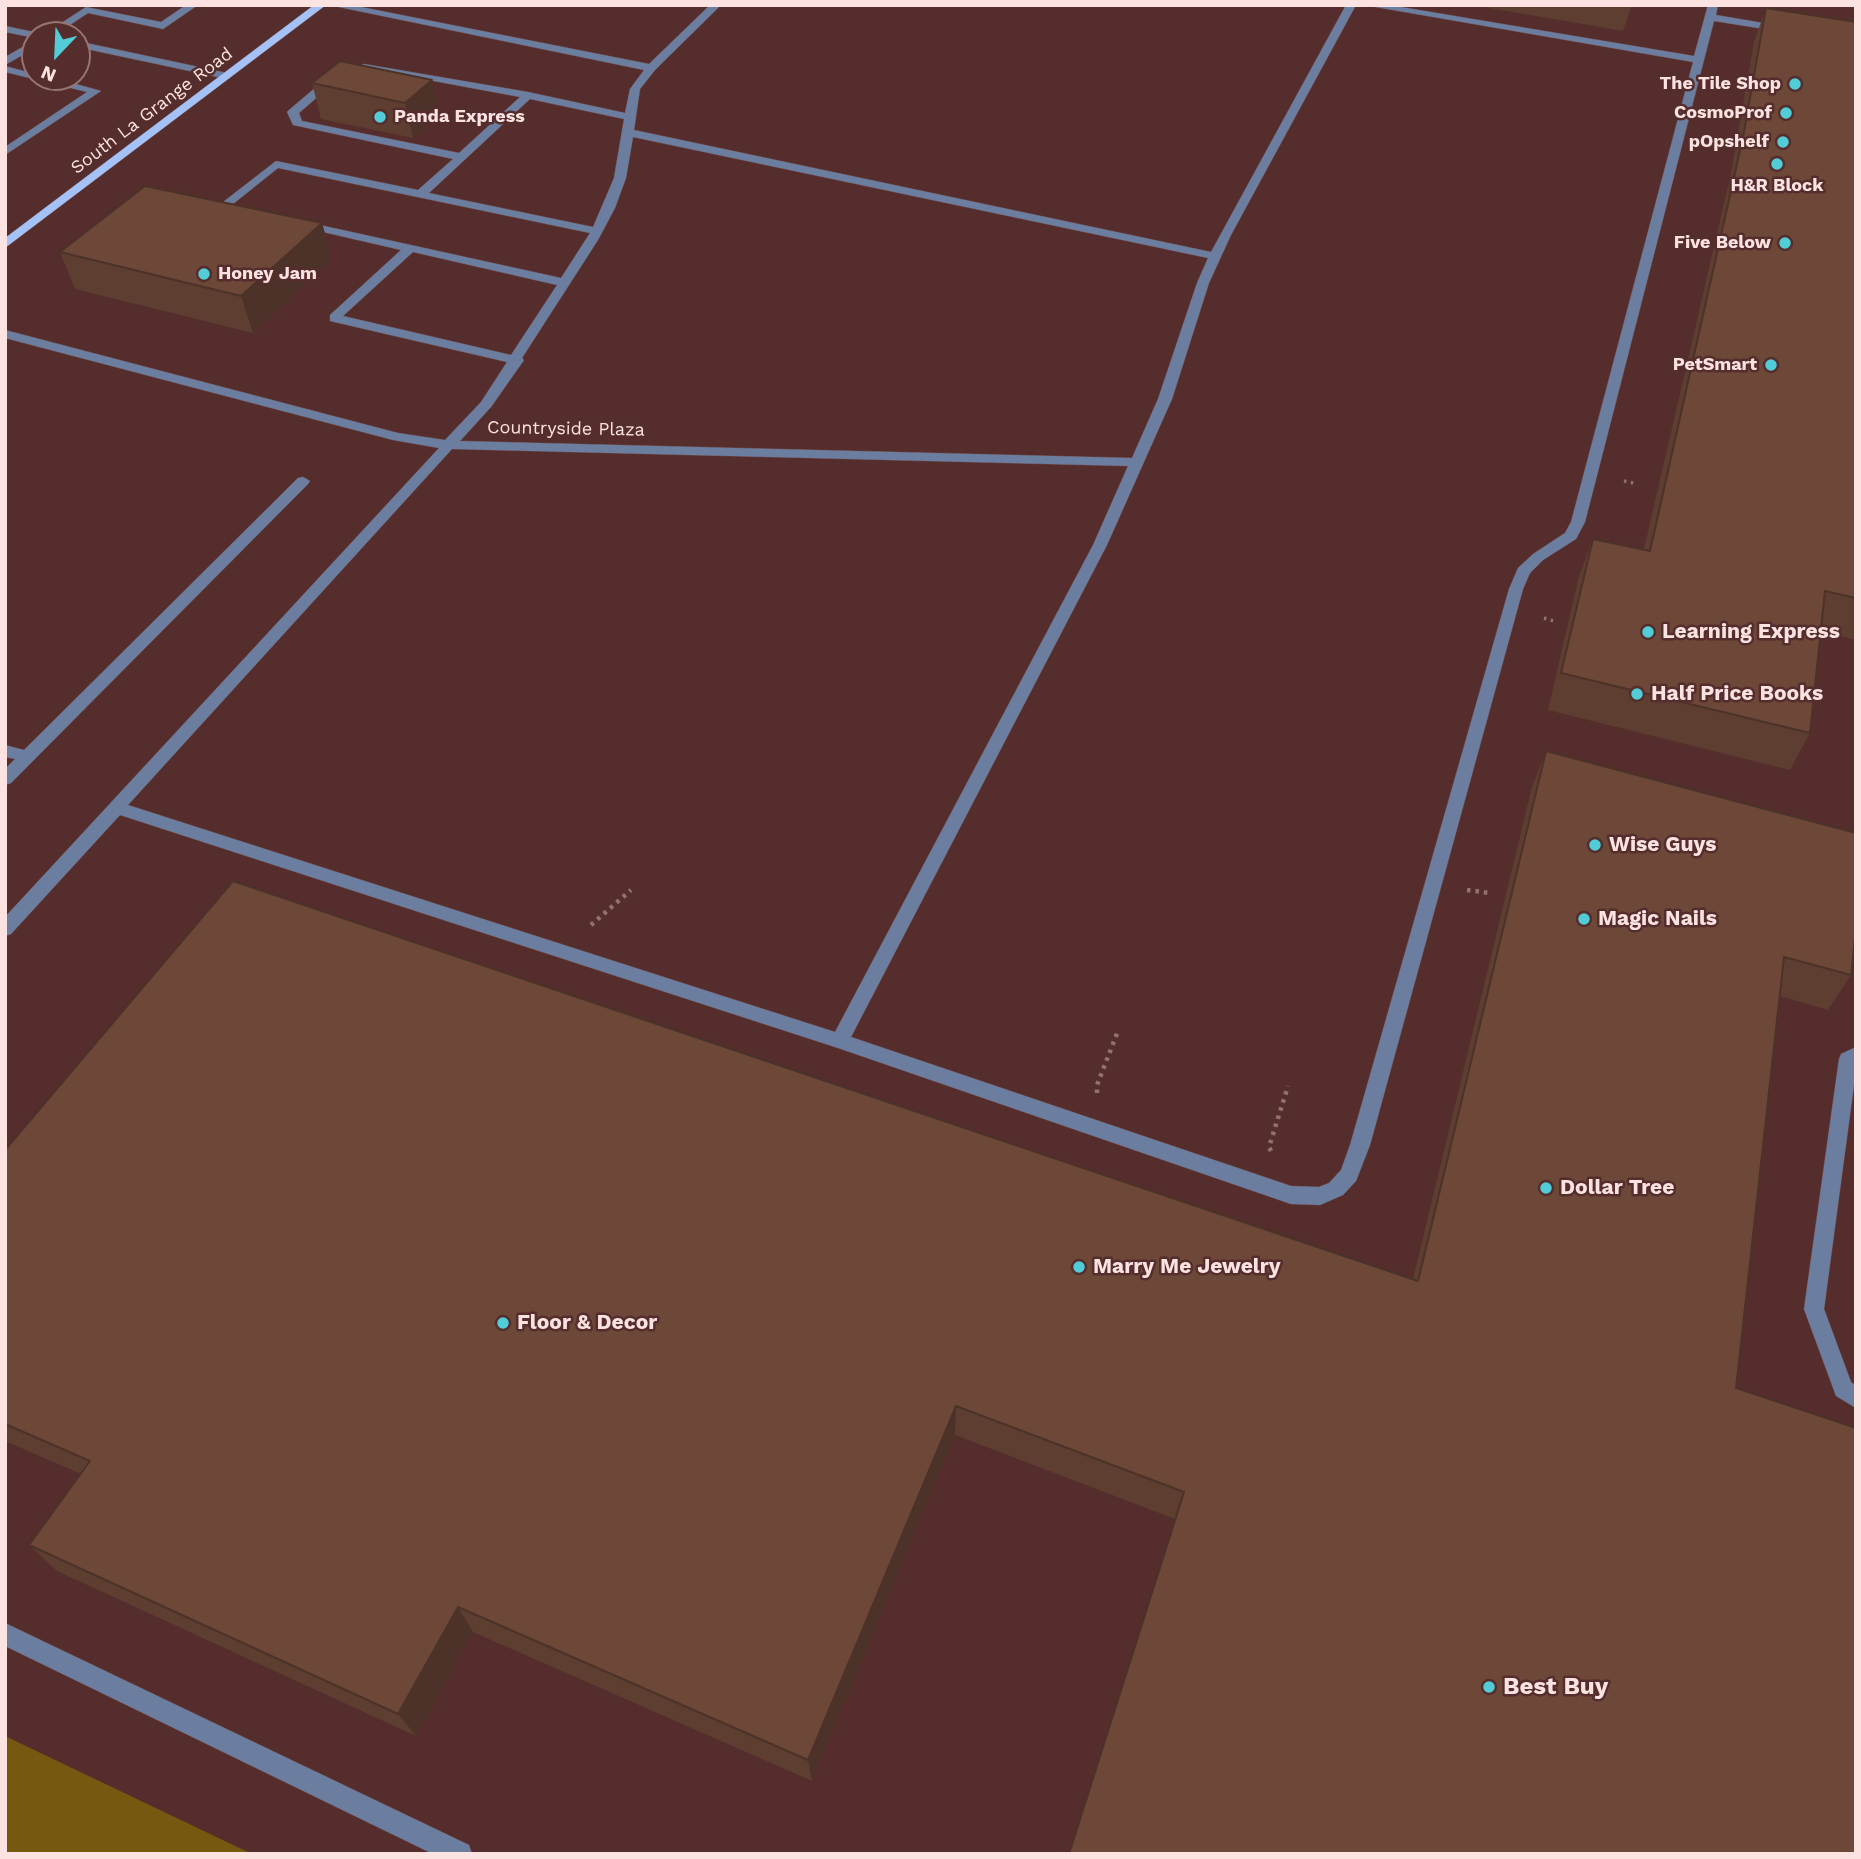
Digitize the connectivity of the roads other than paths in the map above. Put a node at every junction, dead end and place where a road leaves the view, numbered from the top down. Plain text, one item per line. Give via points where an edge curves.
1 (193, 5) edge
2 (321, 5) edge
3 (334, 5) edge
4 (716, 5) edge
5 (1351, 5) edge
6 (1369, 5) edge
7 (1713, 5) edge
8 (90, 8) edge
9 (1710, 17) junction
10 (70, 21) edge
11 (1793, 31) edge
12 (91, 47) edge
13 (21, 52) edge
14 (1699, 60) junction
15 (5, 62) edge
16 (650, 68) junction
17 (11, 71) edge
18 (227, 76) junction
19 (5, 79) edge
20 (91, 91) edge
21 (528, 95) junction
22 (630, 117) junction
23 (627, 132) junction
24 (5, 152) edge
25 (461, 157) junction
26 (421, 194) junction
27 (251, 212) edge
28 (290, 221) edge
29 (597, 231) junction
30 (5, 244) edge
31 (410, 248) junction
32 (1215, 256) junction
33 (565, 283) junction
34 (5, 334) edge
35 (517, 360) junction
36 (449, 445) junction
37 (1139, 462) junction
38 (303, 481) dead end
39 (5, 751) edge
40 (27, 757) junction
41 (5, 779) edge
42 (115, 807) junction
43 (5, 929) edge
44 (840, 1041) junction
45 (1856, 1055) edge
46 (1856, 1398) edge
47 (5, 1634) edge
48 (460, 1854) edge

1 - 8 lane via 163,26
2 - 18 main road, South La Grange Road
3 - 16 lane
4 - 16 lane
5 - 32 lane
6 - 14 lane
7 - 9 lane
8 - 10 lane
9 - 11 lane
9 - 14 lane
12 - 18 lane
13 - 15 lane
14 - 44 lane via 1578,522 1571,536 1523,571 1516,589 1349,1175 1336,1189 1320,1196 1291,1195
16 - 22 lane via 635,89
17 - 19 lane
18 - 30 main road, South La Grange Road
20 - 24 lane via 96,92
21 - 22 lane
21 - 25 lane
21 - 25 lane via 368,66 333,78 293,113 297,123
22 - 23 lane
23 - 29 lane via 620,178
23 - 32 lane
25 - 26 lane
26 - 27 lane via 276,164 224,206
26 - 29 lane
28 - 31 lane
29 - 33 lane
31 - 33 lane
31 - 35 lane via 334,318
32 - 37 lane
33 - 35 lane
34 - 36 lane, Countryside Plaza via 398,437
35 - 36 lane
36 - 37 lane, Countryside Plaza
36 - 42 lane
37 - 44 lane
38 - 40 lane
39 - 40 lane
40 - 41 lane
42 - 43 lane
42 - 44 lane
45 - 46 lane via 1848,1059 1814,1309 1843,1389
47 - 48 lane

